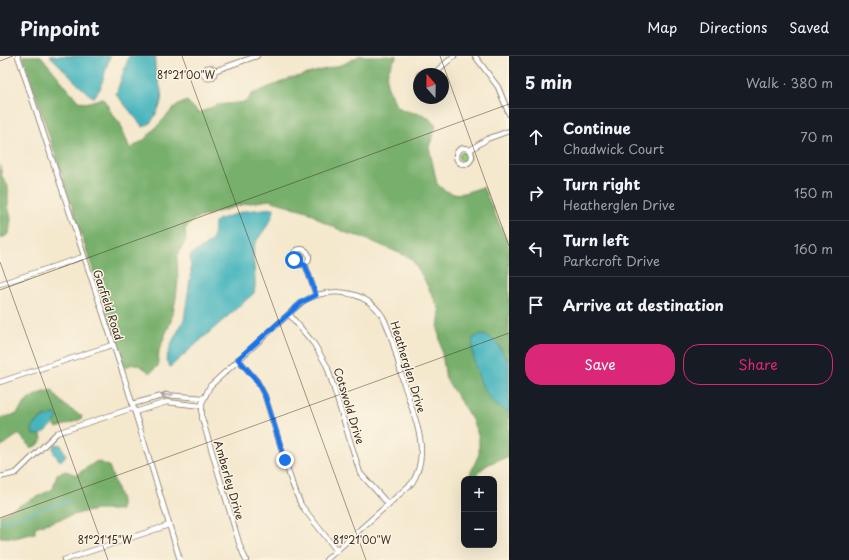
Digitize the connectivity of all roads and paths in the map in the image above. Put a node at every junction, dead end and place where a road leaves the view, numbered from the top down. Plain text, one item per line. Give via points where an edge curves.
1 (18, 56) edge
2 (257, 56) edge
3 (454, 56) edge
4 (475, 56) edge
5 (439, 68) edge
6 (214, 72) dead end
7 (509, 114) edge
8 (509, 131) edge
9 (470, 150) dead end
10 (83, 256) junction
11 (305, 264) dead end
12 (0, 284) edge
13 (316, 295) junction
14 (289, 314) junction
15 (112, 345) junction
16 (238, 359) junction
17 (0, 382) edge
18 (202, 402) junction
19 (133, 408) junction
20 (0, 477) edge
21 (388, 505) junction
22 (169, 525) junction
23 (337, 551) junction
24 (64, 560) edge
25 (180, 560) edge
26 (246, 560) edge
27 (326, 560) edge

1 - 10 street, Garfield Road
2 - 6 street
3 - 5 street
4 - 7 street via 498,87
8 - 9 street via 487,139
10 - 12 street
10 - 15 street, Garfield Road
11 - 13 street
13 - 14 street, Heatherglen Drive via 302,302
13 - 21 street, Heatherglen Drive via 337,291 352,294 366,301 383,318 422,449 420,464 412,483
14 - 16 street, Heatherglen Drive
14 - 21 street, Cotswold Drive via 314,344 327,366 360,473
15 - 17 street
15 - 19 street, Garfield Road
16 - 18 street, Heatherglen Drive via 214,381
16 - 23 street via 257,381 265,396 301,505
18 - 19 street via 167,402
18 -> 19 street via 166,394
18 - 26 street, Amberley Drive via 205,430
19 - 20 street via 57,433 16,473
19 - 22 street, Garfield Road
21 - 23 street
22 - 24 street
22 - 25 street, Garfield Road
23 - 27 street

